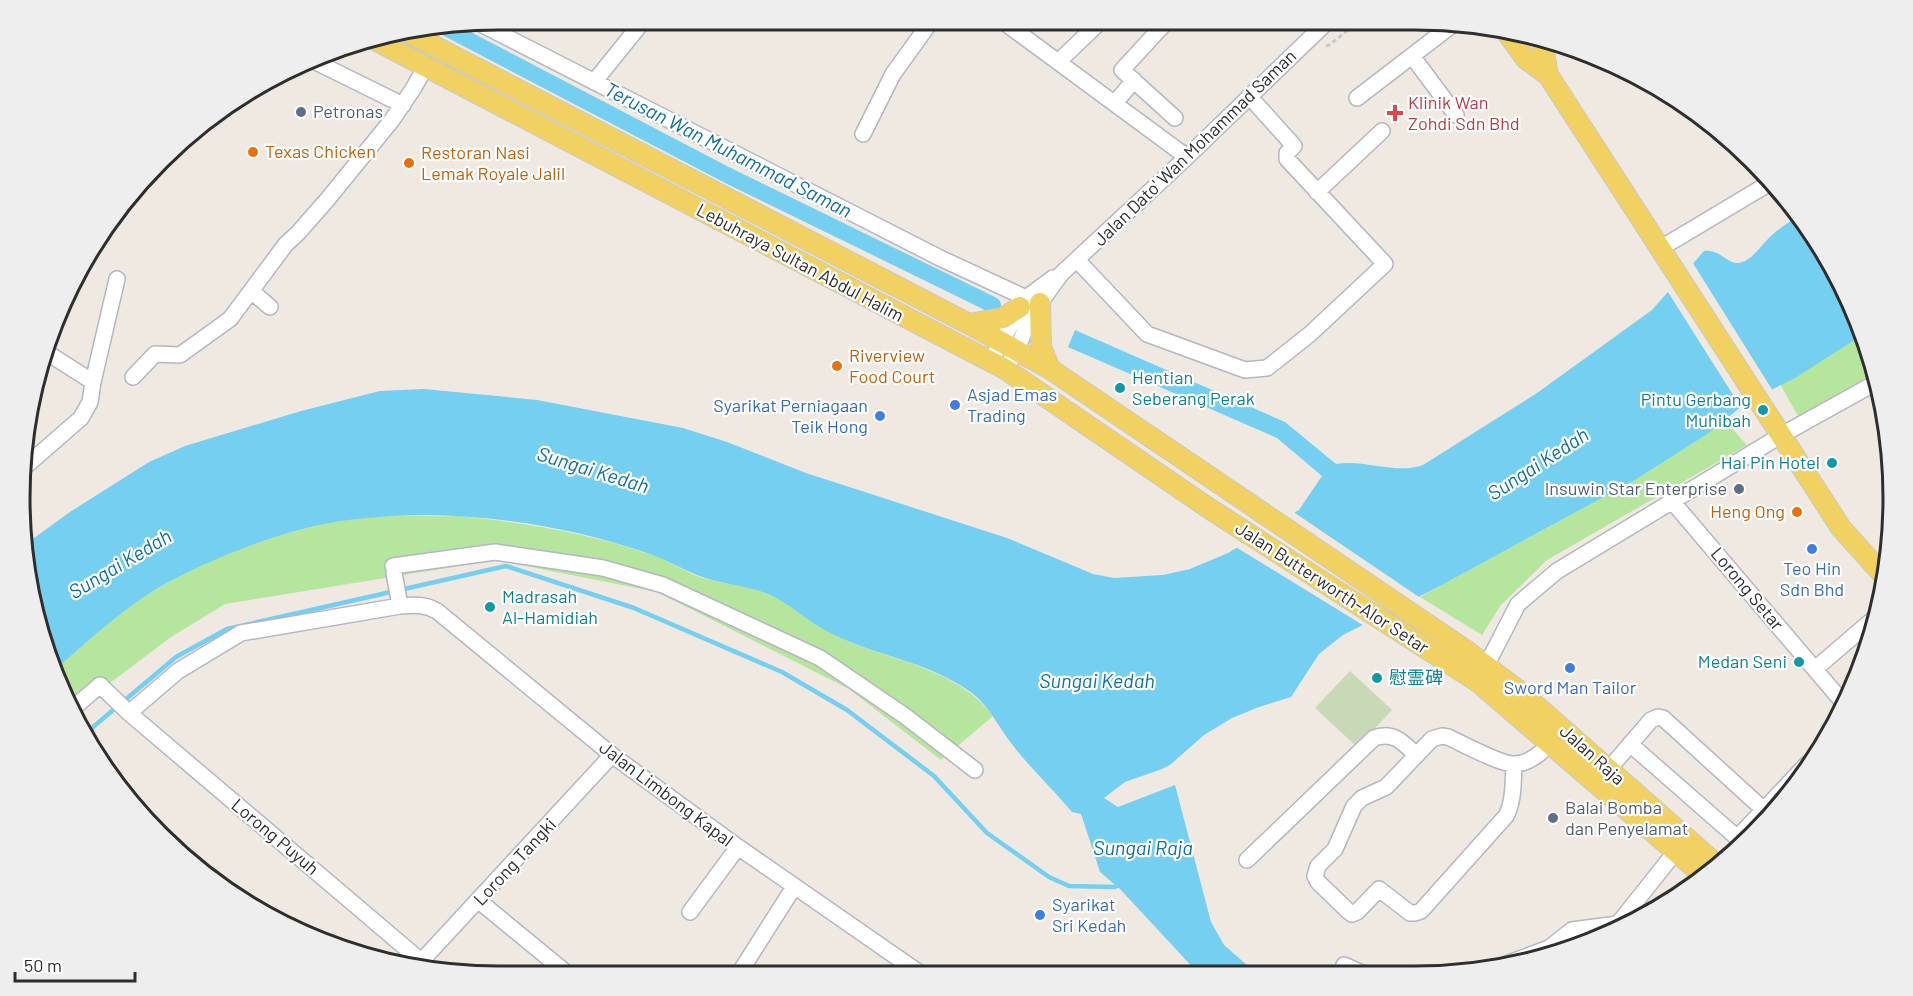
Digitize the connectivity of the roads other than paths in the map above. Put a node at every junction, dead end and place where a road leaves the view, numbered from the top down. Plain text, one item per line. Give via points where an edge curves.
1 (493, 30) edge
2 (636, 30) edge
3 (925, 30) edge
4 (1015, 30) edge
5 (1092, 30) edge
6 (1159, 30) edge
7 (1318, 30) edge
8 (1445, 31) edge
9 (417, 37) edge
10 (1513, 41) edge
11 (384, 44) edge
12 (1543, 48) edge
13 (1412, 56) junction
14 (1058, 62) junction
15 (322, 65) edge
16 (426, 66) junction
17 (1548, 75) junction
18 (1134, 80) junction
19 (594, 82) junction
20 (1249, 96) junction
21 (1357, 98) dead end
22 (1115, 103) junction
23 (403, 105) junction
24 (1456, 115) dead end
25 (1175, 118) dead end
26 (1382, 131) dead end
27 (863, 134) dead end
28 (1187, 157) junction
29 (1765, 187) edge
30 (1317, 192) junction
31 (1665, 255) junction
32 (1077, 260) junction
33 (117, 279) dead end
34 (251, 291) junction
35 (1029, 303) junction
36 (270, 307) dead end
37 (969, 324) junction
38 (1009, 346) junction
39 (52, 356) edge
40 (997, 366) junction
41 (1050, 369) junction
42 (133, 376) dead end
43 (93, 382) junction
44 (1869, 386) edge
45 (1775, 429) junction
46 (32, 461) edge
47 (1225, 487) joint
48 (1671, 500) junction
49 (1210, 509) joint
50 (1877, 569) edge
51 (399, 600) dead end
52 (1865, 626) edge
53 (1464, 649) joint
54 (1453, 666) joint
55 (1815, 669) junction
56 (1482, 674) junction
57 (1838, 697) edge
58 (78, 706) edge
59 (126, 710) junction
60 (1563, 729) junction
61 (1630, 744) junction
62 (1549, 745) junction
63 (612, 755) junction
64 (1416, 755) junction
65 (1514, 764) junction
66 (1608, 769) junction
67 (975, 770) dead end
68 (1595, 785) junction
69 (1768, 806) edge
70 (1764, 810) joint
71 (1737, 838) edge
72 (738, 847) junction
73 (1676, 851) junction
74 (1247, 860) dead end
75 (1711, 860) edge
76 (1698, 871) edge
77 (794, 887) junction
78 (479, 901) junction
79 (690, 912) dead end
80 (1623, 917) edge
81 (1604, 926) edge
82 (1553, 945) edge
83 (411, 958) edge
84 (422, 960) edge
85 (1344, 964) dead end
86 (558, 966) edge
87 (744, 966) edge
88 (904, 966) edge
89 (1348, 966) edge

1 - 19 street
2 - 19 street
3 - 27 street via 893,74
4 - 14 street
5 - 14 street
6 - 18 street via 1122,70
7 - 20 street, Jalan Dato' Wan Mohammad Saman
8 - 13 street
9 - 37 main road, Lebuhraya Sultan Abdul Halim
10 - 17 main road via 1526,59
11 - 16 main road, Lebuhraya Sultan Abdul Halim
12 - 17 main road
13 - 21 street
13 - 24 street
14 - 22 street
15 - 23 street
16 - 23 street
16 - 40 main road, Lebuhraya Sultan Abdul Halim
17 - 31 main road
18 - 22 street
18 - 25 street
19 - 35 street
20 - 28 street, Jalan Dato' Wan Mohammad Saman
20 - 30 street via 1294,146 1287,159
22 - 28 street
23 - 34 street
26 - 30 street
28 - 32 street, Jalan Dato' Wan Mohammad Saman
29 - 31 street
30 - 32 street via 1384,264 1310,334 1267,368 1245,370 1147,334
31 - 45 main road
32 - 35 street, Jalan Dato' Wan Mohammad Saman
33 - 43 street
34 - 36 street
34 - 42 street via 230,319 180,355 155,354
35 - 37 main road via 1003,318
35 - 38 street, Jalan Dato' Wan Mohammad Saman via 1027,325
35 - 41 main road
37 - 38 main road, Lebuhraya Sultan Abdul Halim
38 - 40 street, Jalan Dato' Wan Mohammad Saman
38 - 41 main road, Lebuhraya Sultan Abdul Halim
39 - 43 street
40 - 49 main road, Lebuhraya Sultan Abdul Halim
41 - 47 main road, Lebuhraya Sultan Abdul Halim
43 - 46 street via 90,402 81,418
44 - 45 street
45 - 48 street
45 - 50 main road via 1841,528
47 - 53 main road, Jalan Butterworth-Alor Setar
48 - 55 street, Lorong Setar
48 - 56 street via 1557,571 1518,604
49 - 54 main road, Jalan Butterworth-Alor Setar
51 - 67 street via 394,570 495,552 603,568 663,585 820,658
52 - 55 street
53 - 56 main road, Jalan Raja
54 - 56 main road, Jalan Raja
55 - 57 street, Lorong Setar
56 - 60 main road, Jalan Raja via 1523,694
56 - 62 main road, Jalan Raja
58 - 59 street, Lorong Puyuh via 106,689
59 - 63 street, Jalan Limbong Kapal via 178,671 241,633 419,605 437,611
59 - 83 street, Lorong Puyuh
60 - 62 street
60 - 66 main road, Jalan Raja
61 - 66 street
61 - 70 street via 1651,720 1663,718
61 - 71 street
62 - 65 street via 1528,760
62 - 68 main road, Jalan Raja
63 - 72 street, Jalan Limbong Kapal
63 - 78 street, Lorong Tangki
64 - 65 street via 1442,736
64 - 65 street via 1386,787 1354,806 1335,849 1316,871 1317,882 1353,914 1379,889 1410,913 1421,910 1506,816
64 - 74 street via 1399,738 1374,738
66 - 68 street
66 - 75 main road, Jalan Raja
68 - 73 main road, Jalan Raja
69 - 70 street
72 - 77 street, Jalan Limbong Kapal
72 - 79 street
73 - 76 main road, Jalan Raja
73 - 80 street
77 - 87 street
77 - 88 street, Jalan Limbong Kapal
78 - 84 street, Lorong Tangki
78 - 86 street
81 - 82 street via 1572,930
85 - 89 street

